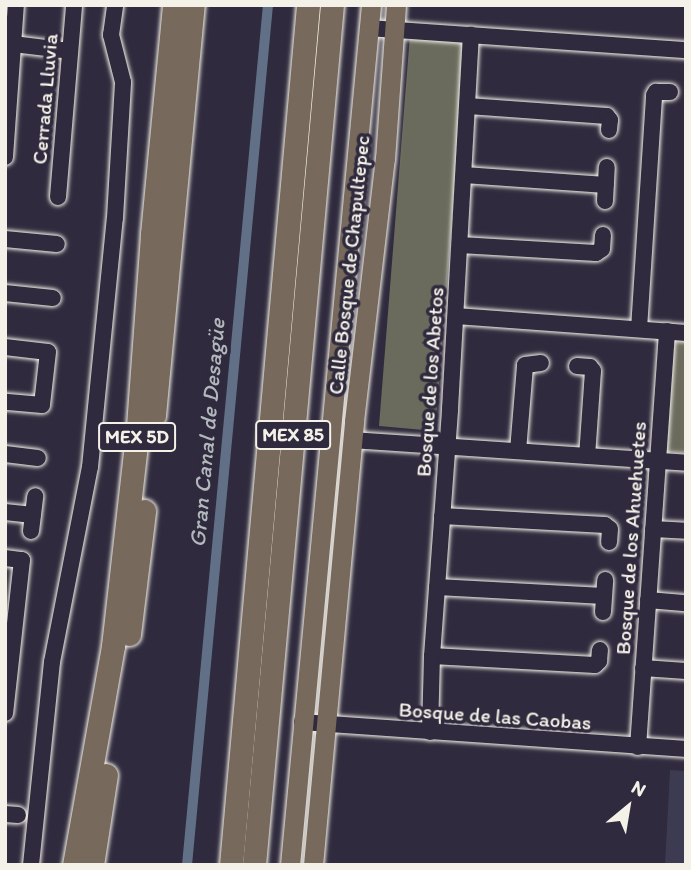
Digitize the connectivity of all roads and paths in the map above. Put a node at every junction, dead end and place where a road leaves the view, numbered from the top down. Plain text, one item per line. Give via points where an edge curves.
1 (16, 5) edge
2 (74, 5) edge
3 (115, 5) edge
4 (174, 5) edge
5 (193, 5) edge
6 (308, 5) edge
7 (332, 5) edge
8 (371, 5) edge
9 (396, 5) edge
10 (369, 28) junction
11 (394, 30) junction
12 (471, 36) junction
13 (9, 43) edge
14 (686, 50) edge
15 (70, 51) junction
16 (670, 92) dead end
17 (468, 106) junction
18 (609, 130) dead end
19 (5, 157) edge
20 (607, 167) dead end
21 (464, 176) junction
22 (58, 197) dead end
23 (603, 235) dead end
24 (5, 239) edge
25 (57, 244) dead end
26 (460, 245) junction
27 (5, 293) edge
28 (53, 298) dead end
29 (456, 316) junction
30 (639, 330) junction
31 (667, 331) junction
32 (686, 333) edge
33 (5, 347) edge
34 (541, 363) dead end
35 (577, 366) dead end
36 (5, 402) edge
37 (352, 440) junction
38 (447, 446) junction
39 (518, 451) junction
40 (5, 454) edge
41 (587, 456) junction
42 (38, 458) dead end
43 (657, 461) junction
44 (686, 463) edge
45 (35, 496) dead end
46 (5, 512) edge
47 (442, 516) junction
48 (653, 529) junction
49 (686, 531) edge
50 (609, 542) dead end
51 (5, 558) edge
52 (605, 580) dead end
53 (437, 587) junction
54 (648, 600) junction
55 (686, 603) edge
56 (600, 650) dead end
57 (432, 656) junction
58 (643, 668) junction
59 (686, 671) edge
60 (6, 705) edge
61 (5, 713) edge
62 (302, 722) junction
63 (325, 724) junction
64 (430, 732) junction
65 (638, 747) junction
66 (686, 749) edge
67 (31, 865) edge
68 (74, 865) edge
69 (92, 865) edge
70 (231, 865) edge
71 (254, 865) edge
72 (290, 865) edge
73 (313, 865) edge

1 - 13 street
2 - 15 street, Cerrada Lluvia
3 - 67 street via 111,35 123,82 115,218 90,467 52,662
4 - 68 highway, MEX 5D via 138,426 113,646
5 - 69 highway, MEX 5D via 136,592
6 - 70 highway, MEX 85
7 - 71 highway, MEX 85
8 - 10 main road, Calle Bosque de Chapultepec
9 - 11 main road, Calle Bosque de Chapultepec
10 - 11 street
10 - 62 main road, Calle Bosque de Chapultepec
11 - 12 street
11 - 37 main road, Calle Bosque de Chapultepec via 385,159
12 - 14 street
12 - 17 street, Bosque de los Abetos
13 - 15 street
13 - 19 street
15 - 22 street, Cerrada Lluvia
16 - 30 street via 654,95
17 - 18 street via 607,116
17 - 21 street, Bosque de los Abetos
20 - 21 street via 605,193
21 - 26 street, Bosque de los Abetos
23 - 26 street via 602,249 596,253
24 - 25 street
26 - 29 street, Bosque de los Abetos
27 - 28 street
29 - 30 street
29 - 38 street, Bosque de los Abetos
30 - 31 street
31 - 32 street
31 - 43 street, Bosque de los Ahuehuetes
33 - 36 street via 48,352 42,405
34 - 39 street via 525,365
35 - 41 street via 593,371
37 - 38 street
37 - 63 main road, Calle Bosque de Chapultepec
38 - 39 street
38 - 47 street, Bosque de los Abetos
39 - 41 street
40 - 42 street
41 - 43 street
43 - 44 street
43 - 48 street, Bosque de los Ahuehuetes
45 - 46 street via 32,523
47 - 50 street via 606,525
47 - 53 street, Bosque de los Abetos
48 - 49 street
48 - 54 street, Bosque de los Ahuehuetes
51 - 60 street via 22,560
52 - 53 street via 604,604
53 - 57 street, Bosque de los Abetos
54 - 55 street
54 - 58 street, Bosque de los Ahuehuetes
56 - 57 street via 595,665
57 - 64 street, Bosque de los Abetos
58 - 59 street
58 - 65 street, Bosque de los Ahuehuetes
60 - 61 street
62 - 63 street, Bosque de las Caobas
62 - 72 main road, Calle Bosque de Chapultepec
63 - 64 street, Bosque de las Caobas
63 - 73 main road, Calle Bosque de Chapultepec
64 - 65 street, Bosque de las Caobas
65 - 66 street, Bosque de las Caobas

